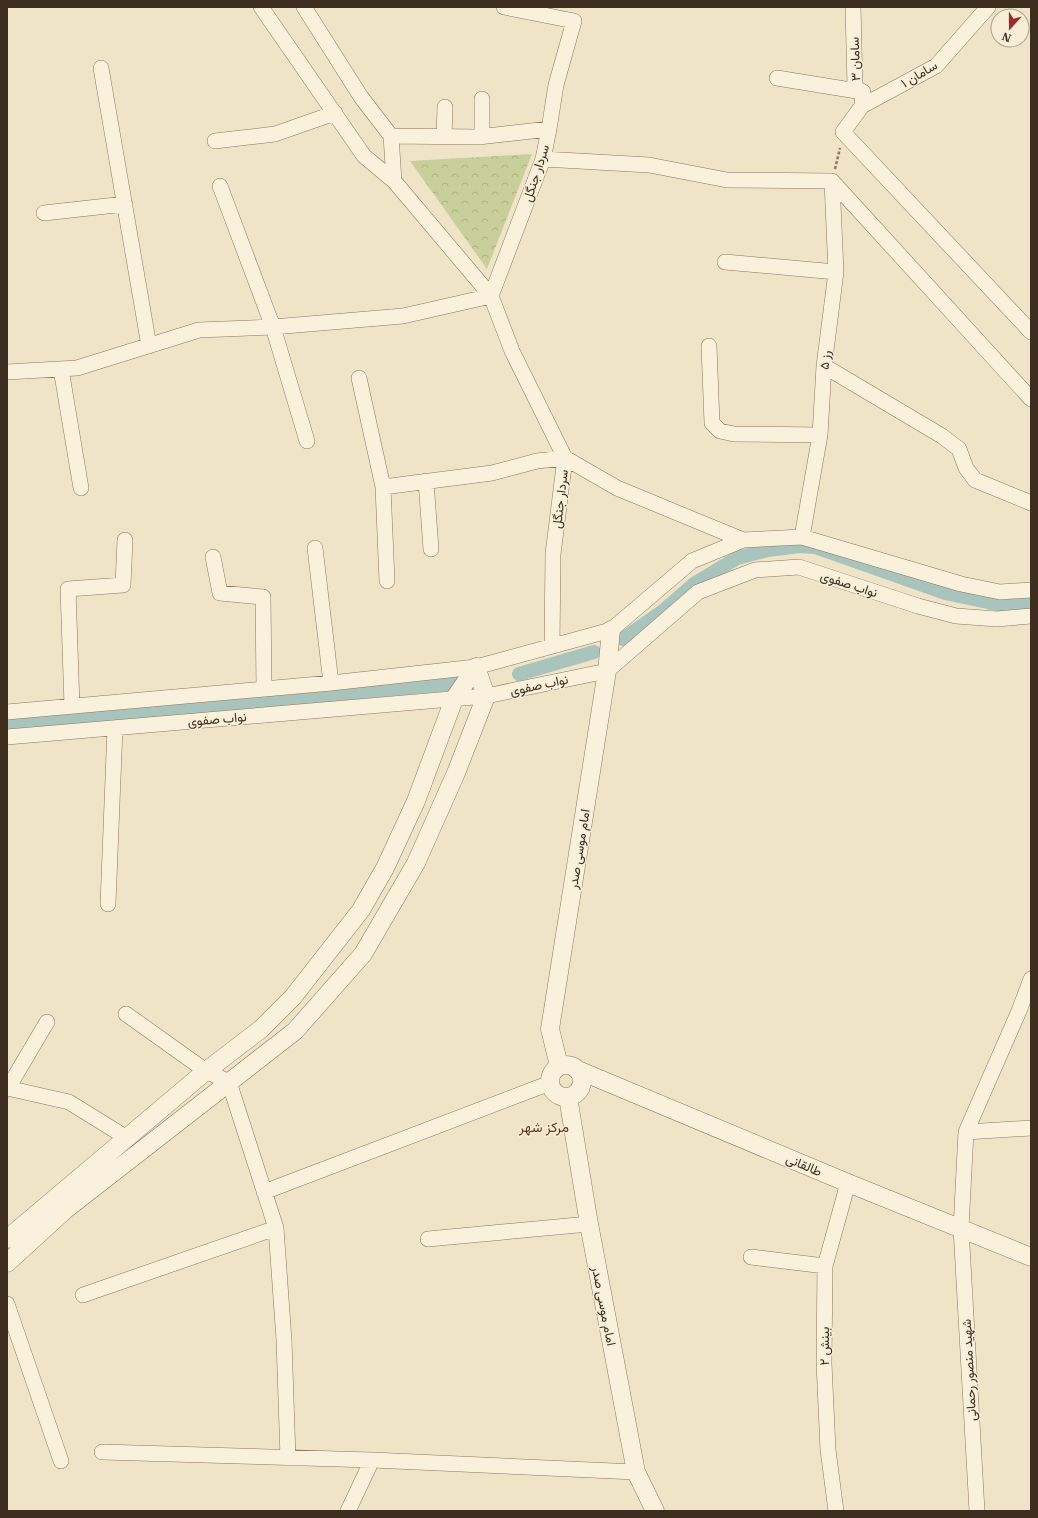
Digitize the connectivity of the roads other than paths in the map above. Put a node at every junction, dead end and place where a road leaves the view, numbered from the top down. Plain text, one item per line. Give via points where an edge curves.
1 (261, 7) edge
2 (304, 7) edge
3 (504, 7) edge
4 (853, 7) edge
5 (988, 7) edge
6 (101, 68) dead end
7 (778, 78) dead end
8 (482, 99) dead end
9 (862, 99) junction
10 (445, 107) dead end
11 (335, 113) junction
12 (549, 129) junction
13 (391, 136) junction
14 (444, 137) junction
15 (482, 137) junction
16 (216, 141) dead end
17 (543, 159) junction
18 (394, 181) junction
19 (832, 181) junction
20 (220, 186) dead end
21 (125, 204) junction
22 (44, 213) dead end
23 (726, 262) dead end
24 (836, 272) junction
25 (490, 296) junction
26 (273, 327) junction
27 (1031, 332) edge
28 (149, 346) junction
29 (709, 346) dead end
30 (824, 366) junction
31 (61, 369) junction
32 (7, 372) edge
33 (359, 378) dead end
34 (1031, 400) edge
35 (820, 435) junction
36 (307, 441) dead end
37 (565, 458) junction
38 (426, 482) junction
39 (383, 487) junction
40 (81, 488) dead end
41 (1031, 503) edge
42 (802, 537) junction
43 (125, 540) dead end
44 (743, 540) junction
45 (315, 548) dead end
46 (431, 549) dead end
47 (213, 557) dead end
48 (387, 581) dead end
49 (1031, 590) edge
50 (1031, 616) edge
51 (611, 630) junction
52 (552, 646) junction
53 (476, 667) junction
54 (607, 671) junction
55 (331, 683) junction
56 (264, 689) junction
57 (486, 696) junction
58 (454, 699) junction
59 (72, 706) junction
60 (7, 712) edge
61 (115, 728) junction
62 (7, 737) edge
63 (108, 904) dead end
64 (1031, 979) edge
65 (126, 1014) dead end
66 (47, 1022) dead end
67 (559, 1066) junction
68 (578, 1070) junction
69 (206, 1071) junction
70 (229, 1082) junction
71 (550, 1083) junction
72 (8, 1088) edge
73 (568, 1097) junction
74 (1031, 1128) edge
75 (966, 1132) junction
76 (127, 1138) junction
77 (848, 1183) junction
78 (264, 1192) junction
79 (588, 1224) junction
80 (276, 1228) junction
81 (961, 1228) junction
82 (7, 1239) edge
83 (428, 1239) dead end
84 (751, 1257) dead end
85 (1031, 1257) edge
86 (7, 1263) edge
87 (825, 1266) junction
88 (83, 1295) dead end
89 (7, 1304) edge
90 (102, 1452) dead end
91 (288, 1458) junction
92 (61, 1460) dead end
93 (372, 1460) junction
94 (636, 1472) junction
95 (348, 1511) edge
96 (654, 1511) edge
97 (836, 1511) edge
98 (977, 1511) edge

1 - 11 street, سردار جنگل
2 - 13 street via 361,97
3 - 12 street via 574,22 556,85
4 - 9 street, سامان ۳ via 856,88
5 - 9 street, سامان ۱ via 936,66
6 - 21 street
7 - 9 street
8 - 15 street
9 - 27 street, سامان ۱ via 843,132
10 - 14 street
11 - 16 street via 275,134
11 - 18 street, سردار جنگل via 364,156
12 - 15 street, سردار جنگل
12 - 17 street, سردار جنگل
13 - 14 street, سردار جنگل
13 - 18 street
14 - 15 street, سردار جنگل
17 - 19 street via 649,165 727,180
17 - 25 street, سردار جنگل
18 - 25 street, سردار جنگل
19 - 24 street, رز ۵
19 - 34 street
20 - 26 street
21 - 22 street
21 - 28 street
23 - 24 street
24 - 30 street, رز ۵
25 - 26 street via 403,316
25 - 37 street, سردار جنگل via 512,350
26 - 28 street via 199,330
26 - 36 street
28 - 31 street via 76,368
29 - 35 street via 712,423 720,431 734,434
30 - 35 street, رز ۵
30 - 41 street via 942,436 958,449 966,468 975,480
31 - 32 street
31 - 40 street
33 - 39 street
35 - 42 street, رز ۵
37 - 38 street via 537,461 492,473
37 - 44 street via 617,488
37 - 52 street, سردار جنگل via 553,554
38 - 39 street
38 - 46 street
39 - 48 street
42 - 44 street, نواب صفوی
42 - 49 street, نواب صفوی via 962,584 1000,592
43 - 59 street via 123,585 68,589
44 - 51 street, نواب صفوی via 692,561
45 - 55 street
47 - 56 street via 220,593 263,597
50 - 54 street, نواب صفوی via 997,619 956,616 799,567 755,570 698,592
51 - 52 street, نواب صفوی
51 - 54 street, امام موسی صدر
52 - 53 street, نواب صفوی
53 - 55 street, نواب صفوی
53 - 57 street
53 - 58 street
54 - 57 street, نواب صفوی
54 - 67 street, امام موسی صدر via 550,1029
55 - 56 street, نواب صفوی
56 - 59 street, نواب صفوی
57 - 58 street, نواب صفوی
57 - 70 street via 456,773 416,863 363,954 295,1031
58 - 61 street, نواب صفوی
58 - 69 street via 416,801 386,868 361,910 293,997 261,1029
59 - 60 street, نواب صفوی
61 - 62 street, نواب صفوی
61 - 63 street
64 - 75 street
65 - 69 street
66 - 72 street
67 - 68 street via 571,1065
67 - 71 street via 552,1074
68 - 73 street via 582,1078 581,1088
68 - 77 street, طالقانی
69 - 70 street
69 - 76 street
70 - 78 street
70 - 86 street via 65,1210
71 - 73 street via 559,1095
71 - 78 street
72 - 76 street via 69,1102
73 - 79 street, امام موسی صدر
74 - 75 street
75 - 81 street, شهید منصور رحمانی
76 - 82 street
77 - 81 street, طالقانی
77 - 87 street, بینش ۲
78 - 80 street
79 - 83 street
79 - 94 street, امام موسی صدر
80 - 88 street
80 - 91 street via 284,1340
81 - 85 street, طالقانی
81 - 98 street, شهید منصور رحمانی
84 - 87 street
87 - 97 street, بینش ۲ via 824,1363 828,1450
89 - 92 street
90 - 91 street
91 - 93 street
93 - 94 street
93 - 95 street
94 - 96 street, امام موسی صدر

